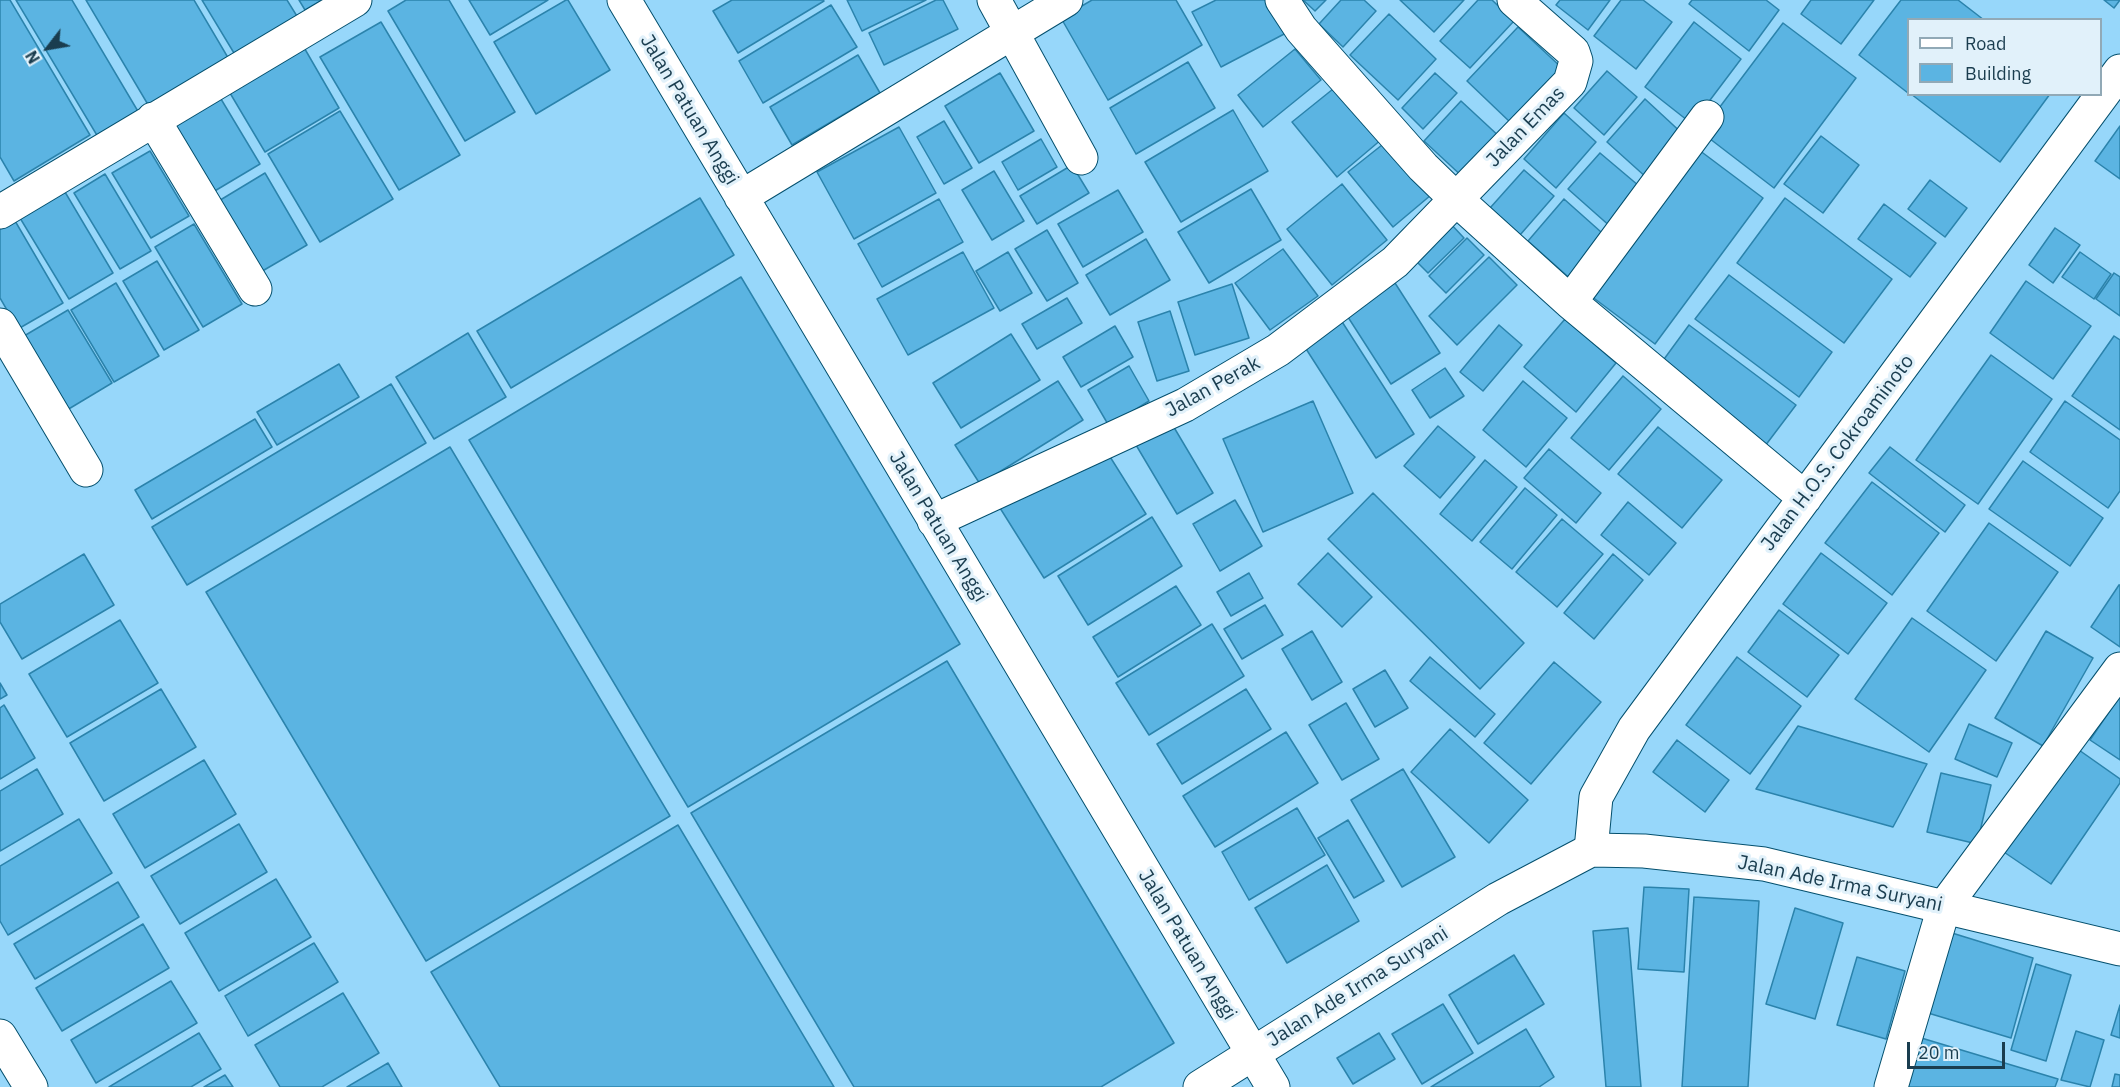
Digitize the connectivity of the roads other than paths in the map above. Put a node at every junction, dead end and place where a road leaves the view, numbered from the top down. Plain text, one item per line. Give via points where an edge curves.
1 (355, 0) edge
2 (624, 0) edge
3 (994, 0) edge
4 (1066, 0) edge
5 (1282, 0) edge
6 (1514, 0) edge
7 (1010, 34) junction
8 (2120, 71) edge
9 (2102, 95) edge
10 (2102, 96) edge
11 (1707, 117) dead end
12 (153, 118) junction
13 (1081, 158) dead end
14 (741, 197) junction
15 (1456, 199) junction
16 (0, 212) edge
17 (255, 289) dead end
18 (1570, 302) junction
19 (0, 325) edge
20 (86, 470) dead end
21 (1805, 498) junction
22 (934, 520) junction
23 (2120, 669) edge
24 (1592, 850) junction
25 (1944, 907) junction
26 (2120, 949) edge
27 (0, 1036) edge
28 (1252, 1055) junction
29 (31, 1087) edge
30 (1200, 1087) edge
31 (1273, 1087) edge
32 (1891, 1087) edge

1 - 12 street
2 - 14 street, Jalan Patuan Anggi
3 - 7 street
4 - 7 street
5 - 15 street via 1301,29
6 - 15 street, Jalan Emas via 1573,52 1573,72 1570,82
7 - 13 street
7 - 14 street
8 - 9 street, Jalan H.O.S. Cokroaminoto
10 - 21 street, Jalan H.O.S. Cokroaminoto
11 - 18 street
12 - 16 street
12 - 17 street
14 - 22 street, Jalan Patuan Anggi
15 - 18 street
15 - 22 street, Jalan Perak via 1395,262 1278,350 1185,405
18 - 21 street
19 - 20 street
21 - 24 street, Jalan H.O.S. Cokroaminoto via 1634,729 1596,797
22 - 28 street, Jalan Patuan Anggi
23 - 25 street
24 - 25 street, Jalan Ade Irma Suryani via 1644,851 1764,864
24 - 28 street, Jalan Ade Irma Suryani via 1498,899
25 - 26 street, Jalan Ade Irma Suryani
25 - 32 street
27 - 29 street
28 - 30 street, Jalan Ade Irma Suryani
28 - 31 street, Jalan Patuan Anggi

